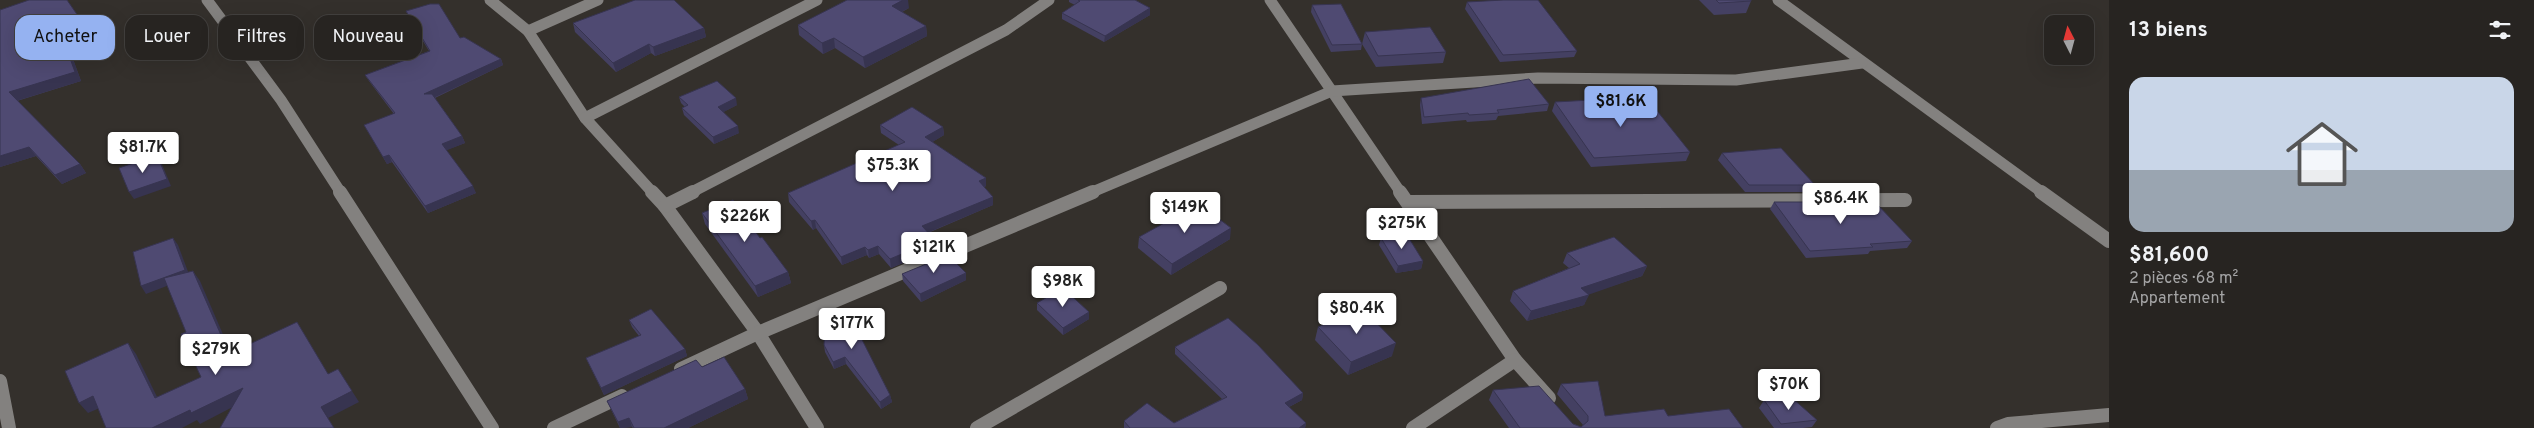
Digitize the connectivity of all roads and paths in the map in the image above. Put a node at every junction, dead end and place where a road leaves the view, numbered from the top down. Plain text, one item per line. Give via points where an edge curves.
1 (207, 0) edge
2 (490, 0) edge
3 (598, 0) edge
4 (817, 0) edge
5 (1050, 0) edge
6 (1270, 0) edge
7 (1778, 0) edge
8 (528, 31) junction
9 (1862, 62) junction
10 (1332, 91) junction
11 (584, 118) junction
12 (1905, 200) dead end
13 (1409, 202) junction
14 (665, 206) junction
15 (2109, 241) edge
16 (1220, 288) dead end
17 (758, 333) junction
18 (1515, 360) junction
19 (669, 374) edge
20 (0, 381) edge
21 (634, 391) edge
22 (1557, 408) edge
23 (2109, 415) edge
24 (8, 428) edge
25 (492, 428) edge
26 (554, 428) edge
27 (817, 428) edge
28 (977, 428) edge
29 (1413, 428) edge
30 (1997, 428) edge

1 - 25 street via 281,100
2 - 8 street
3 - 8 street
4 - 11 street
5 - 14 street via 1006,30
6 - 10 street
7 - 9 street
8 - 11 street
9 - 10 street via 1736,80 1538,78
9 - 15 street
10 - 13 street
10 - 17 street
11 - 14 street
12 - 13 street
13 - 18 street
14 - 17 street
16 - 28 street
17 - 19 street
17 - 27 street
18 - 22 street
18 - 29 street
20 - 24 street
21 - 26 street
23 - 30 street via 2008,424

